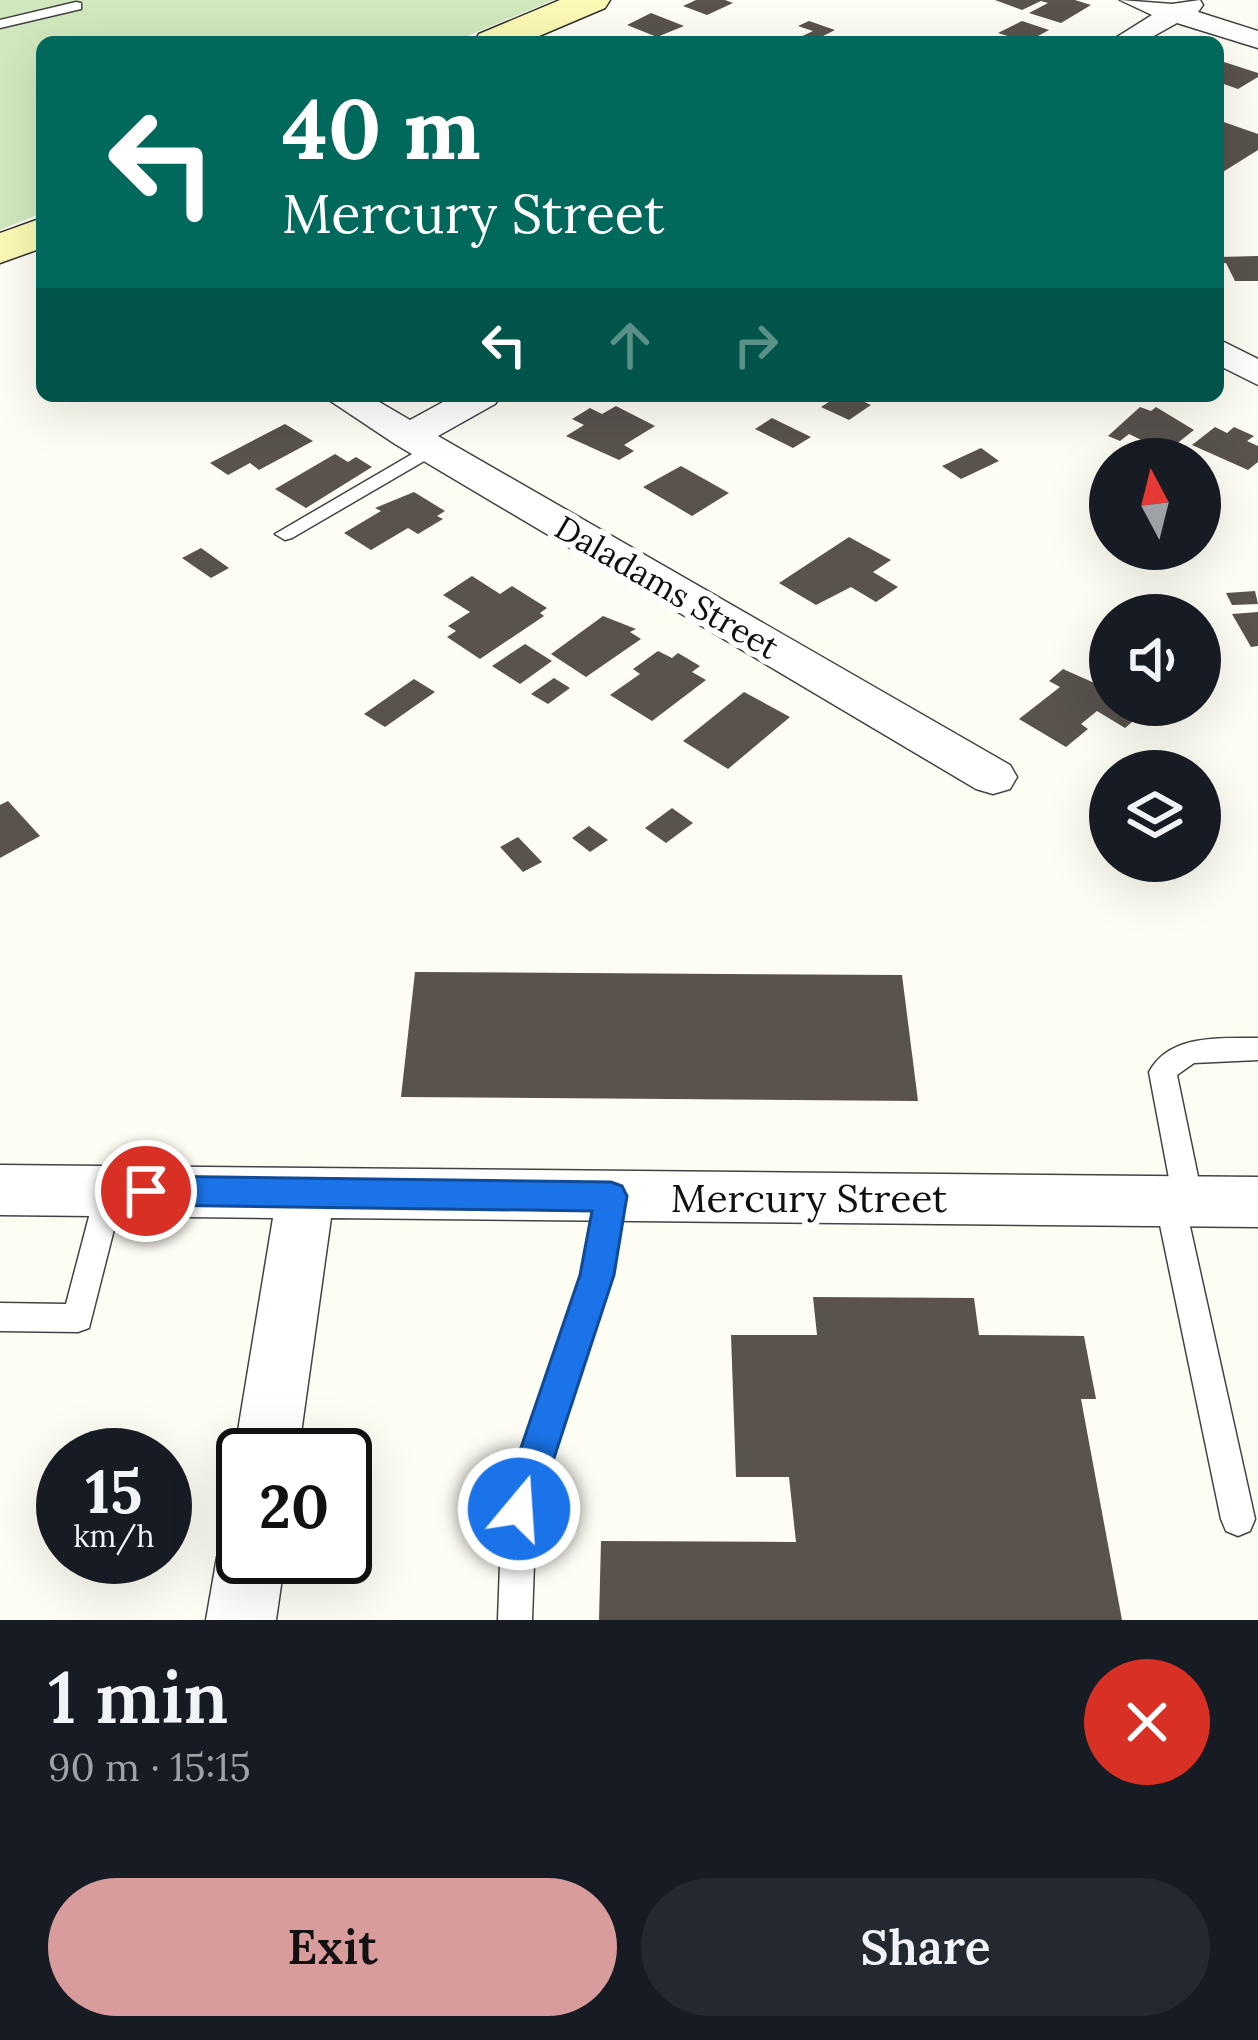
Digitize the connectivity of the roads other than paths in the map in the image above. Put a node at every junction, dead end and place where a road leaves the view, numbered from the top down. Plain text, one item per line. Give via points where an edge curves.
1 (592, 0) edge
2 (1133, 0) edge
3 (76, 6) dead end
4 (1187, 7) edge
5 (0, 24) edge
6 (507, 36) edge
7 (1134, 36) edge
8 (1258, 40) edge
9 (36, 234) edge
10 (0, 249) edge
11 (1224, 354) edge
12 (1258, 374) edge
13 (352, 402) edge
14 (474, 402) edge
15 (420, 443) junction
16 (285, 534) dead end
17 (993, 777) dead end
18 (1258, 1049) edge
19 (0, 1190) edge
20 (110, 1190) junction
21 (306, 1193) junction
22 (611, 1196) junction
23 (1179, 1201) junction
24 (1258, 1202) edge
25 (0, 1317) edge
26 (270, 1428) edge
27 (1238, 1519) dead end
28 (247, 1584) edge
29 (241, 1620) edge
30 (515, 1620) edge

1 - 6 main road
2 - 4 street
3 - 5 lane
4 - 7 street
4 - 8 street
9 - 10 main road
11 - 12 street
13 - 15 street, Daladams Street
14 - 15 street
15 - 16 lane
15 - 17 street, Daladams Street
18 - 23 lane via 1187,1052 1163,1072
19 - 20 street, Mercury Street
20 - 21 street, Mercury Street
20 - 25 lane via 78,1318
21 - 22 street, Mercury Street
21 - 26 street
22 - 23 street, Mercury Street
22 - 30 lane via 597,1275 519,1509
23 - 24 street, Mercury Street
23 - 27 lane
28 - 29 street

